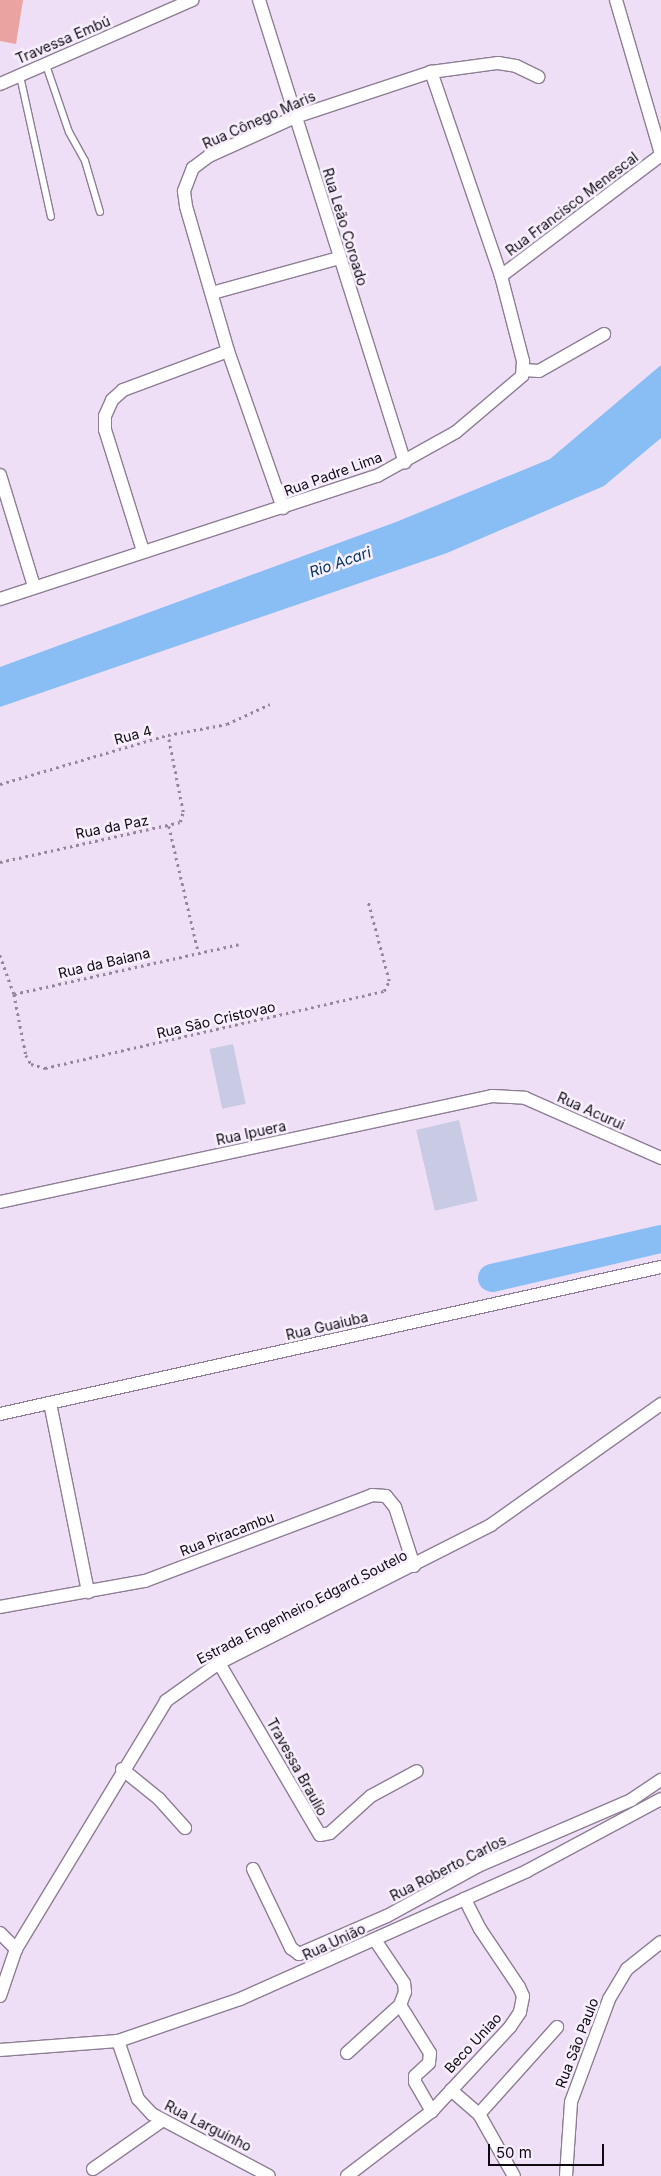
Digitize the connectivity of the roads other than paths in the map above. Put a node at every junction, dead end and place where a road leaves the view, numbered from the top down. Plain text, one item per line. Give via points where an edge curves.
1 (192, 0) edge
2 (259, 0) edge
3 (616, 0) edge
4 (46, 65) junction
5 (431, 72) junction
6 (20, 76) junction
7 (539, 76) dead end
8 (0, 84) edge
9 (295, 117) junction
10 (661, 155) edge
11 (100, 212) dead end
12 (51, 217) dead end
13 (339, 258) junction
14 (501, 276) junction
15 (212, 293) junction
16 (604, 334) dead end
17 (228, 351) junction
18 (524, 370) junction
19 (405, 462) junction
20 (0, 475) edge
21 (283, 508) junction
22 (143, 550) junction
23 (34, 586) junction
24 (0, 599) edge
25 (509, 1095) joint
26 (661, 1158) edge
27 (0, 1202) edge
28 (661, 1267) edge
29 (50, 1403) junction
30 (661, 1404) edge
31 (0, 1414) edge
32 (414, 1566) junction
33 (88, 1592) junction
34 (0, 1607) edge
35 (219, 1663) junction
36 (122, 1769) junction
37 (417, 1771) dead end
38 (661, 1780) edge
39 (661, 1799) edge
40 (186, 1828) dead end
41 (557, 1832) junction
42 (518, 1849) junction
43 (567, 1850) junction
44 (253, 1869) dead end
45 (527, 1871) junction
46 (465, 1899) junction
47 (387, 1916) junction
48 (392, 1932) junction
49 (0, 1933) edge
50 (375, 1940) junction
51 (661, 1942) edge
52 (16, 1949) junction
53 (0, 1996) edge
54 (400, 2005) junction
55 (557, 2027) dead end
56 (118, 2041) junction
57 (0, 2050) edge
58 (347, 2053) dead end
59 (451, 2090) junction
60 (432, 2111) junction
61 (479, 2114) junction
62 (163, 2120) junction
63 (93, 2169) dead end
64 (269, 2176) edge
65 (347, 2176) edge
66 (514, 2176) edge
67 (566, 2176) edge

1 - 4 street, Travessa Embú
2 - 9 street, Rua Leão Coroado
3 - 10 street
4 - 6 street, Travessa Embú
4 - 11 lane via 69,132 84,161
5 - 7 street, Rua Cônego Maris via 498,63 516,66
5 - 9 street, Rua Cônego Maris
5 - 14 street
6 - 8 street, Travessa Embú
6 - 12 lane
9 - 13 street, Rua Leão Coroado
9 - 15 street, Rua Cônego Maris via 209,156 193,168 186,181 186,206
10 - 14 street, Rua Francisco Menescal
13 - 15 street
13 - 19 street, Rua Leão Coroado
14 - 18 street
15 - 17 street, Rua Cônego Maris
16 - 18 street via 539,370
17 - 21 street, Rua Cônego Maris
17 - 22 street via 123,390 112,400 105,416 105,430
18 - 19 street, Rua Padre Lima via 517,382 480,415
19 - 21 street, Rua Padre Lima via 377,476
20 - 23 street
21 - 22 street, Rua Padre Lima
22 - 23 street, Rua Padre Lima
23 - 24 street, Rua Padre Lima
25 - 26 street, Rua Acurui via 525,1098
25 - 27 street, Rua Ipuera
28 - 29 street, Rua Guaiuba
29 - 31 street, Rua Guaiuba
29 - 33 street
30 - 32 street, Estrada Engenheiro Edgard Soutelo via 491,1525
32 - 33 street, Rua Piracambu via 395,1508 386,1496 372,1495 145,1581
32 - 35 street, Estrada Engenheiro Edgard Soutelo
33 - 34 street, Rua Piracambu
35 - 36 street, Estrada Engenheiro Edgard Soutelo via 166,1701
35 - 37 street, Travessa Braulio via 320,1835 330,1833 371,1796
36 - 40 street via 159,1799
36 - 52 street, Estrada Engenheiro Edgard Soutelo
38 - 41 street, Rua Roberto Carlos via 631,1800
39 - 43 street, Rua União
41 - 42 street, Rua Roberto Carlos
41 - 43 street
42 - 45 street
42 - 47 street, Rua Roberto Carlos via 478,1866
43 - 45 street, Rua União
44 - 47 street, Rua Roberto Carlos via 291,1948 299,1954
45 - 46 street, Rua União
46 - 48 street, Rua União
46 - 59 street, Beco Uniao via 473,1918 523,1996 520,2012 510,2027
47 - 48 street
48 - 50 street, Rua União
49 - 52 street
50 - 54 street via 404,1983
50 - 56 street, Rua União via 240,2000
51 - 67 street, Rua Sāo Paulo via 627,1969 606,2007 570,2102
52 - 53 street, Estrada Engenheiro Edgard Soutelo
54 - 58 street
54 - 60 street via 430,2053 429,2063 415,2076 415,2082
55 - 61 street
56 - 57 street, Rua União
56 - 62 street, Rua Larguinho via 138,2099
59 - 60 street, Beco Uniao
59 - 61 street
60 - 65 street, Beco Uniao
61 - 66 street
62 - 63 street
62 - 64 street, Rua Larguinho

